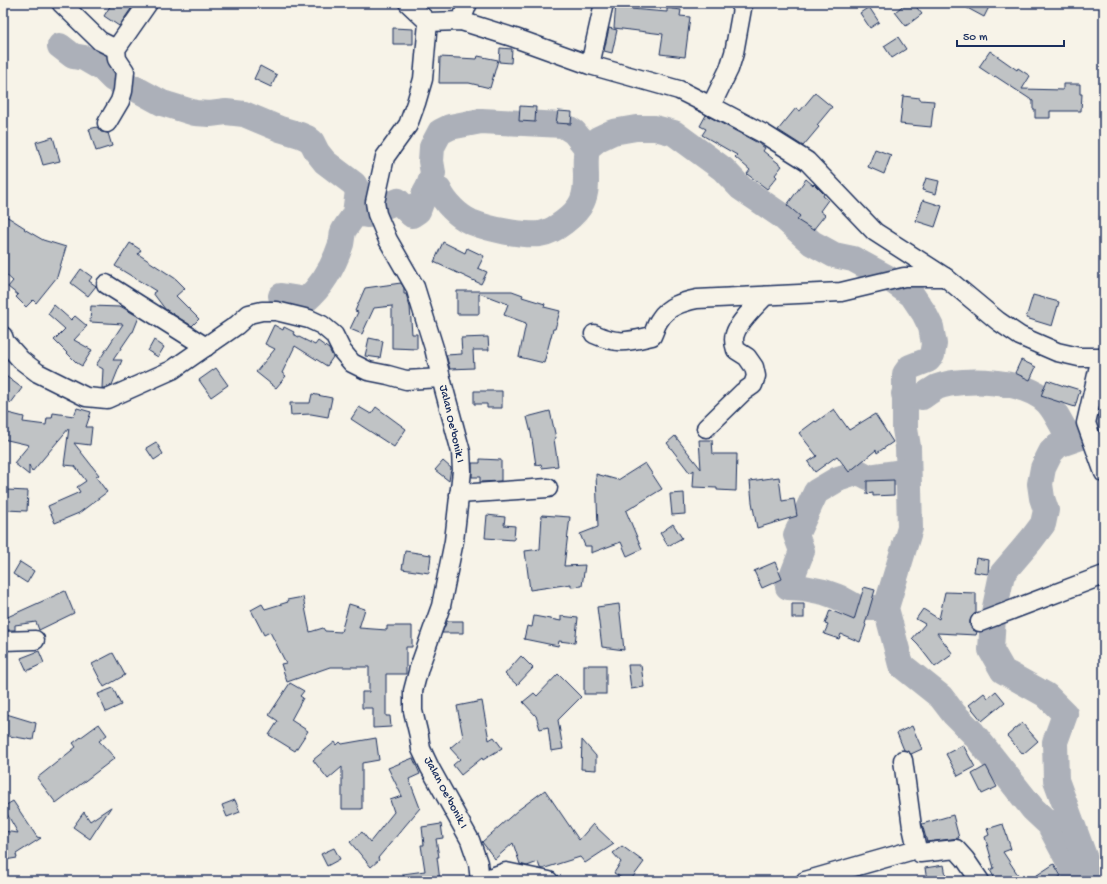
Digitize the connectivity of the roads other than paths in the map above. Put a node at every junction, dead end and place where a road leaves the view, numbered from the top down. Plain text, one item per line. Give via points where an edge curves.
1 (61, 3) edge
2 (148, 3) edge
3 (408, 3) edge
4 (468, 3) edge
5 (604, 3) edge
6 (743, 3) edge
7 (461, 21) junction
8 (428, 22) junction
9 (116, 49) junction
10 (590, 65) junction
11 (711, 106) junction
12 (107, 123) dead end
13 (945, 276) junction
14 (106, 284) dead end
15 (765, 296) junction
16 (594, 334) dead end
17 (3, 336) edge
18 (206, 347) junction
19 (1103, 357) edge
20 (441, 378) junction
21 (706, 428) dead end
22 (1104, 473) edge
23 (548, 488) dead end
24 (459, 494) junction
25 (1104, 575) edge
26 (980, 622) dead end
27 (35, 640) dead end
28 (3, 641) edge
29 (903, 760) dead end
30 (917, 849) junction
31 (480, 881) edge
32 (549, 881) edge
33 (805, 881) edge
34 (980, 881) edge

1 - 9 street via 100,41
2 - 9 street
3 - 8 street
4 - 7 street
5 - 10 street
6 - 11 street via 729,69
7 - 8 street
7 - 10 street
8 - 20 street, Jalan Oe'bonik I via 423,79 408,125 385,157 376,208 388,240 415,286
9 - 12 street via 117,59 125,71 123,91
10 - 11 street via 679,90
11 - 13 street via 764,134 808,162 874,232
13 - 15 street via 904,277 841,292
13 - 19 street via 998,321 1020,336 1056,352 1079,357
14 - 18 street
15 - 16 street via 684,302 663,313 652,336 636,340 609,341
15 - 21 street via 735,333 736,350 747,357 754,367 756,376 753,385
17 - 18 street via 21,360 38,373 86,396 107,399 172,370
18 - 20 street via 238,326 250,314 276,311 322,325 334,335 352,363 368,372 406,380
19 - 22 street via 1089,431
20 - 24 street, Jalan Oe'bonik I via 461,452
23 - 24 street
24 - 31 street, Jalan Oe'bonik I via 454,541 441,606 419,668 413,691 413,711 421,749 470,840 478,863
25 - 26 street
27 - 28 street
29 - 30 street
30 - 33 street
30 - 34 street via 920,853 956,849
31 - 32 street via 506,872

